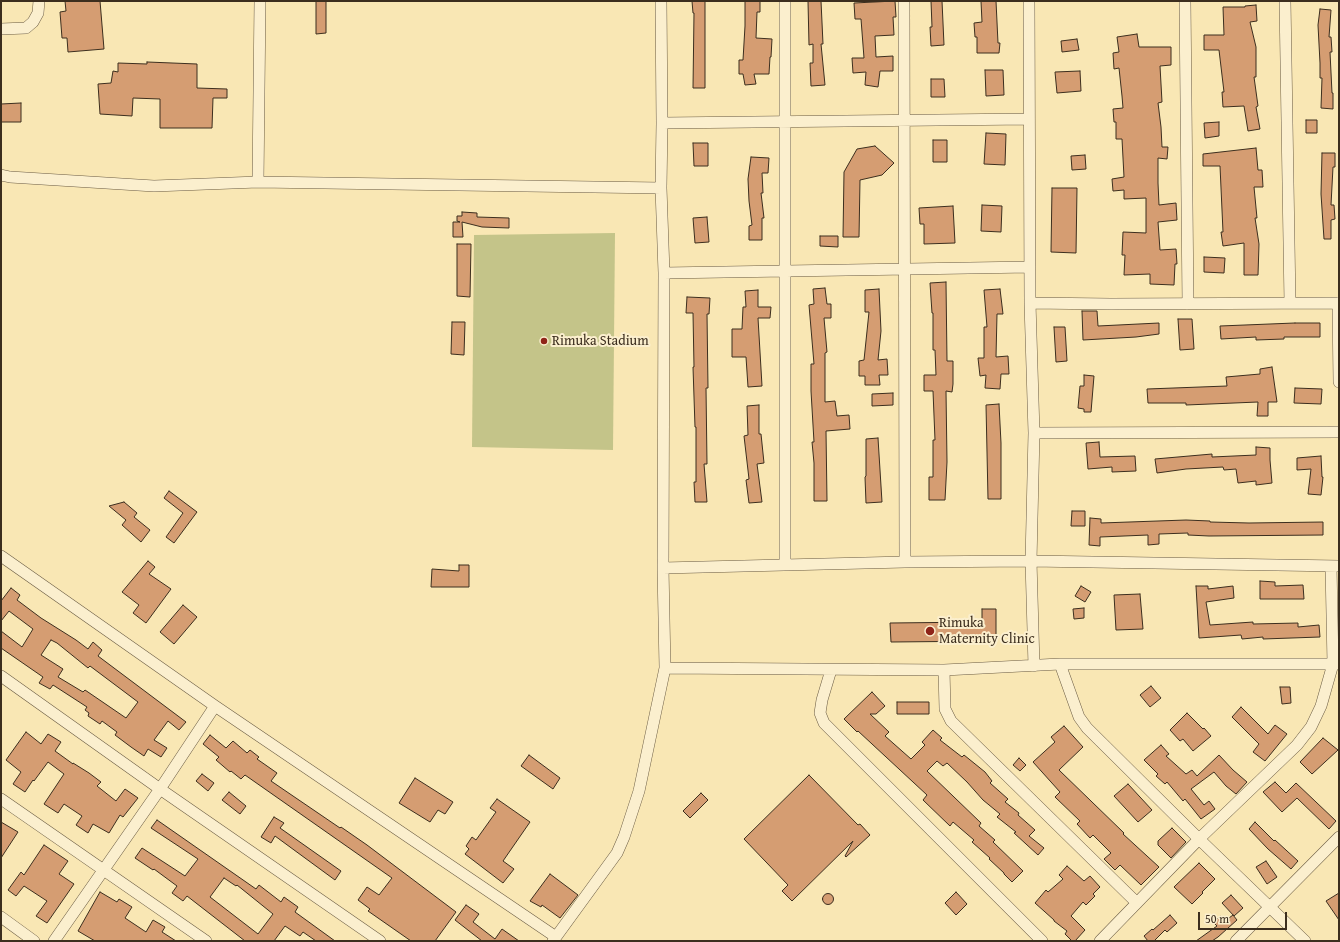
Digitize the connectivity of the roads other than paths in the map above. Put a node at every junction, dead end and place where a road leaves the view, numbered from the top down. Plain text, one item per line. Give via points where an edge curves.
1 (39, 1) edge
2 (260, 1) edge
3 (661, 1) edge
4 (785, 1) edge
5 (904, 1) edge
6 (1028, 1) edge
7 (1185, 1) edge
8 (1285, 1) edge
9 (1, 28) edge
10 (1029, 119) junction
11 (905, 120) junction
12 (785, 121) junction
13 (662, 123) junction
14 (1, 175) edge
15 (258, 182) junction
16 (661, 188) junction
17 (1030, 267) junction
18 (905, 269) junction
19 (785, 271) junction
20 (664, 273) junction
21 (1030, 303) junction
22 (1290, 303) junction
23 (1338, 303) edge
24 (1188, 304) junction
25 (1339, 382) edge
26 (1339, 432) edge
27 (1034, 433) junction
28 (1, 556) edge
29 (1031, 561) junction
30 (905, 562) junction
31 (785, 566) junction
32 (1335, 566) edge
33 (663, 568) junction
34 (1060, 664) junction
35 (1336, 664) edge
36 (1034, 666) junction
37 (665, 668) junction
38 (831, 670) junction
39 (944, 670) junction
40 (1, 676) edge
41 (215, 706) junction
42 (160, 789) junction
43 (1, 799) edge
44 (1339, 837) edge
45 (1199, 839) junction
46 (103, 870) junction
47 (1137, 904) junction
48 (1270, 908) junction
49 (1, 917) edge
50 (555, 939) edge
51 (34, 941) edge
52 (54, 941) edge
53 (206, 941) edge
54 (380, 941) edge
55 (1042, 941) edge
56 (1100, 941) edge
57 (1236, 941) edge
58 (1305, 941) edge

1 - 9 street via 38,13 26,28
2 - 15 street
3 - 13 street
4 - 12 street
5 - 11 street
6 - 10 street
7 - 24 street
8 - 22 street
10 - 11 street
10 - 17 street
11 - 12 street
11 - 18 street
12 - 13 street
12 - 19 street
13 - 16 street
14 - 15 street via 154,186
15 - 16 street
16 - 20 street
17 - 18 street
17 - 21 street
18 - 19 street
18 - 30 street
19 - 20 street
19 - 31 street
20 - 33 street
21 - 24 street
21 - 27 street
22 - 23 street
22 - 24 street
23 - 25 street
26 - 27 street
27 - 29 street
28 - 41 street
29 - 30 street
29 - 32 street
29 - 36 street
30 - 31 street
31 - 33 street
32 - 35 street
33 - 37 street
34 - 35 street
34 - 36 street
34 - 45 street via 1079,717 1087,728
35 - 45 street via 1321,706 1298,745
36 - 39 street
37 - 38 street
37 - 50 street via 639,791 624,837 617,853
38 - 39 street
38 - 55 street via 820,713 824,723
39 - 47 street via 945,708 951,721
40 - 42 street
41 - 42 street
41 - 50 street
42 - 46 street
42 - 54 street
43 - 46 street
44 - 48 street
45 - 47 street
45 - 48 street
46 - 52 street
46 - 53 street
47 - 56 street
48 - 57 street
48 - 58 street
49 - 51 street

